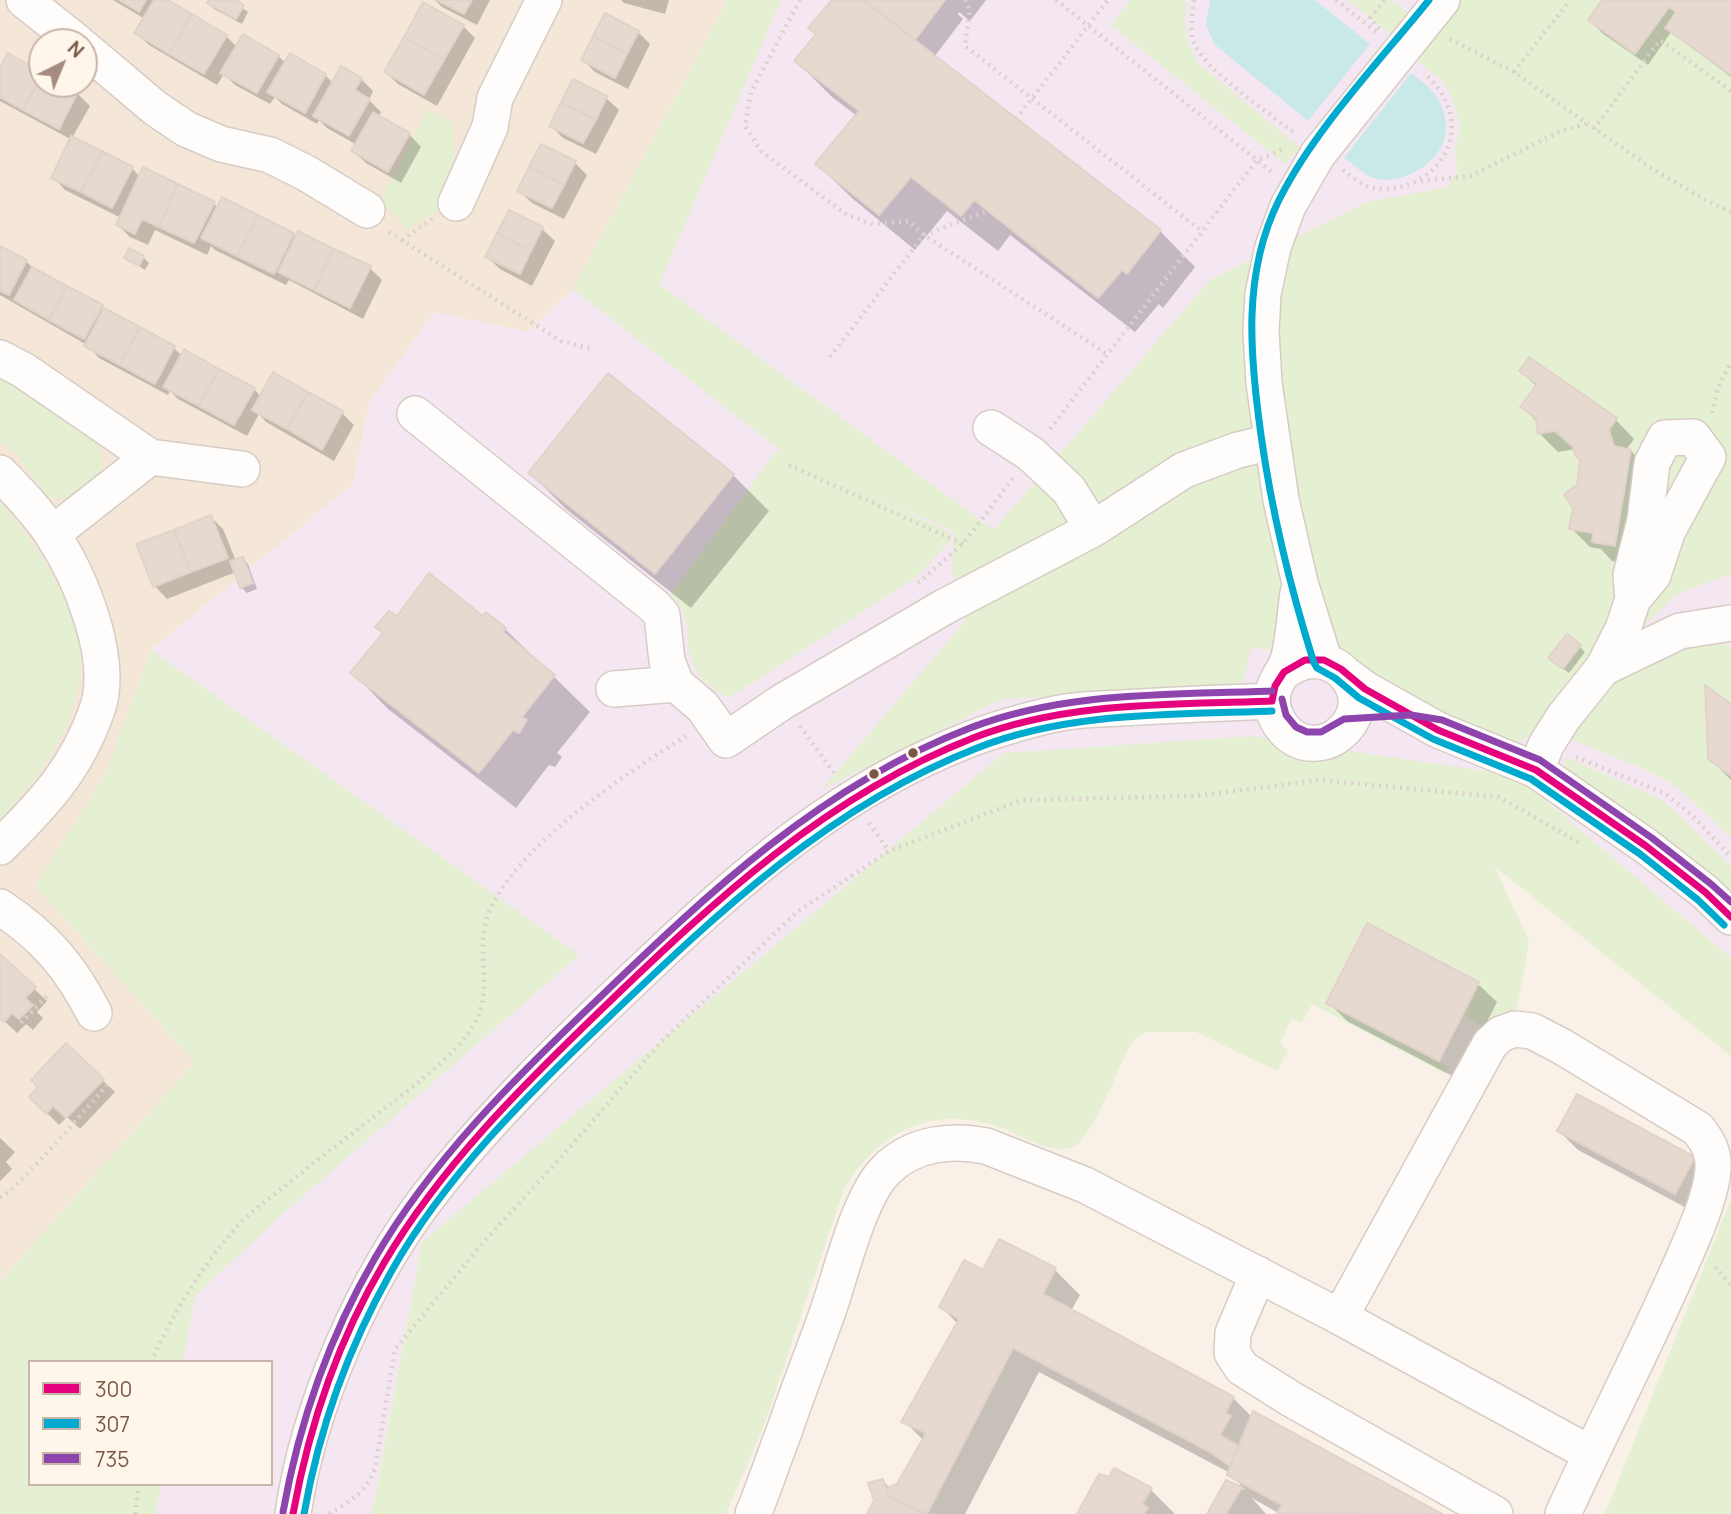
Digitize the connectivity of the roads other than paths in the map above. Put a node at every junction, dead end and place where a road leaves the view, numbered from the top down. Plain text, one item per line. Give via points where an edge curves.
1 (24, 0) edge
2 (544, 0) edge
3 (1442, 0) edge
4 (59, 28) edge
5 (98, 60) edge
6 (456, 203) dead end
7 (367, 210) dead end
8 (0, 358) edge
9 (415, 414) dead end
10 (991, 428) dead end
11 (1272, 442) junction
12 (150, 457) junction
13 (242, 469) dead end
14 (0, 473) edge
15 (1093, 529) junction
16 (52, 534) junction
17 (1300, 583) junction
18 (1633, 599) dead end
19 (1731, 623) edge
20 (1603, 668) junction
21 (1336, 669) junction
22 (676, 684) junction
23 (1278, 687) junction
24 (614, 689) dead end
25 (1346, 729) junction
26 (1438, 730) junction
27 (1541, 758) junction
28 (0, 847) edge
29 (0, 907) edge
30 (1731, 917) edge
31 (94, 1013) dead end
32 (1258, 1274) junction
33 (1340, 1317) junction
34 (1591, 1454) junction
35 (293, 1514) edge
36 (752, 1514) edge
37 (1495, 1514) edge
38 (1563, 1514) edge

1 - 4 street
2 - 6 street via 495,98 491,127
3 - 11 street via 1386,40 1296,190 1273,247 1262,294 1261,332
5 - 7 street via 186,129 221,144 271,155
8 - 12 street
9 - 22 street via 662,615 667,661
10 - 15 street via 1031,454 1069,490
11 - 15 street via 1184,470
11 - 17 street
12 - 13 street
12 - 16 street
14 - 16 street
15 - 22 street via 944,607 726,740 703,707
16 - 28 street via 94,627 102,686 98,708 62,781
17 - 21 street
17 - 23 street via 1289,659
18 - 20 street
19 - 20 street via 1680,631
20 - 27 street via 1563,718
21 - 23 street via 1305,660 1292,666
21 - 25 street via 1354,687 1356,705
21 - 26 street
22 - 24 street
23 - 25 street via 1276,720 1289,736 1305,743 1323,743
23 - 35 street via 1065,712 975,737 851,797 782,846 586,1024 428,1197 360,1310 332,1372 310,1434
25 - 26 street via 1409,725
26 - 27 street
27 - 30 street
29 - 31 street via 56,953 78,981
32 - 33 street
32 - 36 street via 1085,1185 986,1146 942,1143 913,1151 876,1182 860,1217
32 - 37 street via 1233,1333 1232,1353 1242,1368
33 - 34 street
33 - 34 street via 1490,1044 1515,1029 1532,1031 1561,1046 1698,1129 1713,1153 1710,1185 1686,1252
34 - 38 street

